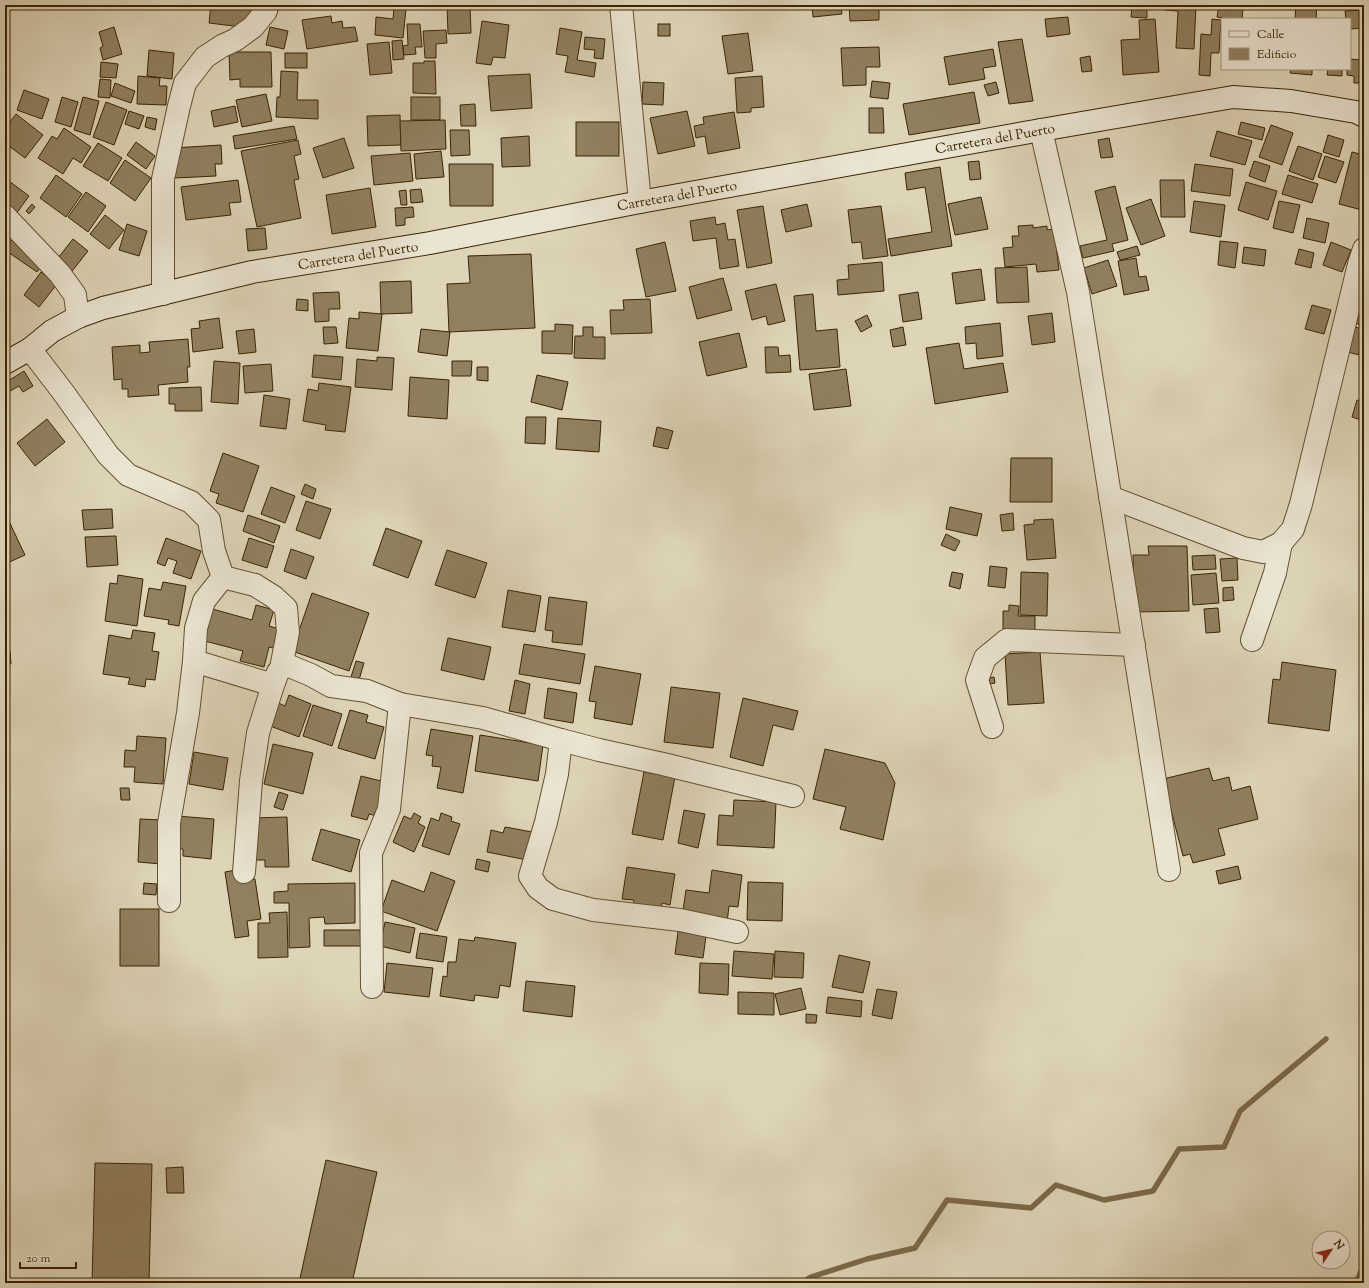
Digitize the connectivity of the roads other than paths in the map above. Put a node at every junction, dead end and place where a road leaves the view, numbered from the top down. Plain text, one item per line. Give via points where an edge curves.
1 (268, 5) edge
2 (621, 5) edge
3 (1364, 116) edge
4 (1041, 130) junction
5 (640, 202) junction
6 (5, 216) edge
7 (1364, 249) edge
8 (163, 294) junction
9 (78, 317) junction
10 (30, 349) junction
11 (5, 363) edge
12 (1110, 497) junction
13 (1281, 543) junction
14 (223, 577) junction
15 (1252, 640) dead end
16 (1134, 645) junction
17 (194, 661) junction
18 (282, 663) junction
19 (273, 685) junction
20 (400, 704) junction
21 (992, 727) dead end
22 (561, 740) junction
23 (793, 796) dead end
24 (1169, 870) dead end
25 (244, 872) dead end
26 (169, 901) dead end
27 (738, 932) dead end
28 (372, 987) dead end

1 - 8 street via 253,27 205,57 185,83 162,179
2 - 5 street
3 - 4 street, Carretera del Puerto via 1356,112 1291,101 1233,97
4 - 5 street, Carretera del Puerto
4 - 12 street via 1078,292
5 - 8 street, Carretera del Puerto via 430,243 252,272
6 - 9 street via 76,294
7 - 13 street via 1302,504 1293,529
8 - 9 street, Carretera del Puerto via 103,308
9 - 10 street, Carretera del Puerto via 52,331
10 - 11 street, Carretera del Puerto
10 - 14 street via 108,455 128,474 191,502 209,520 214,551
12 - 13 street via 1244,548 1263,552
12 - 16 street
13 - 15 street via 1275,573
14 - 17 street via 204,601 196,628
14 - 18 street via 256,586 286,608 288,632
16 - 21 street via 1007,640 985,658 977,680
16 - 24 street
17 - 19 street
17 - 26 street via 188,713 169,823
18 - 19 street
18 - 20 street via 331,686 367,691
19 - 25 street via 258,733 251,781
20 - 22 street via 483,718
20 - 28 street via 389,809 371,853
22 - 23 street
22 - 27 street via 557,774 530,876 538,888 553,899 593,910 680,920

